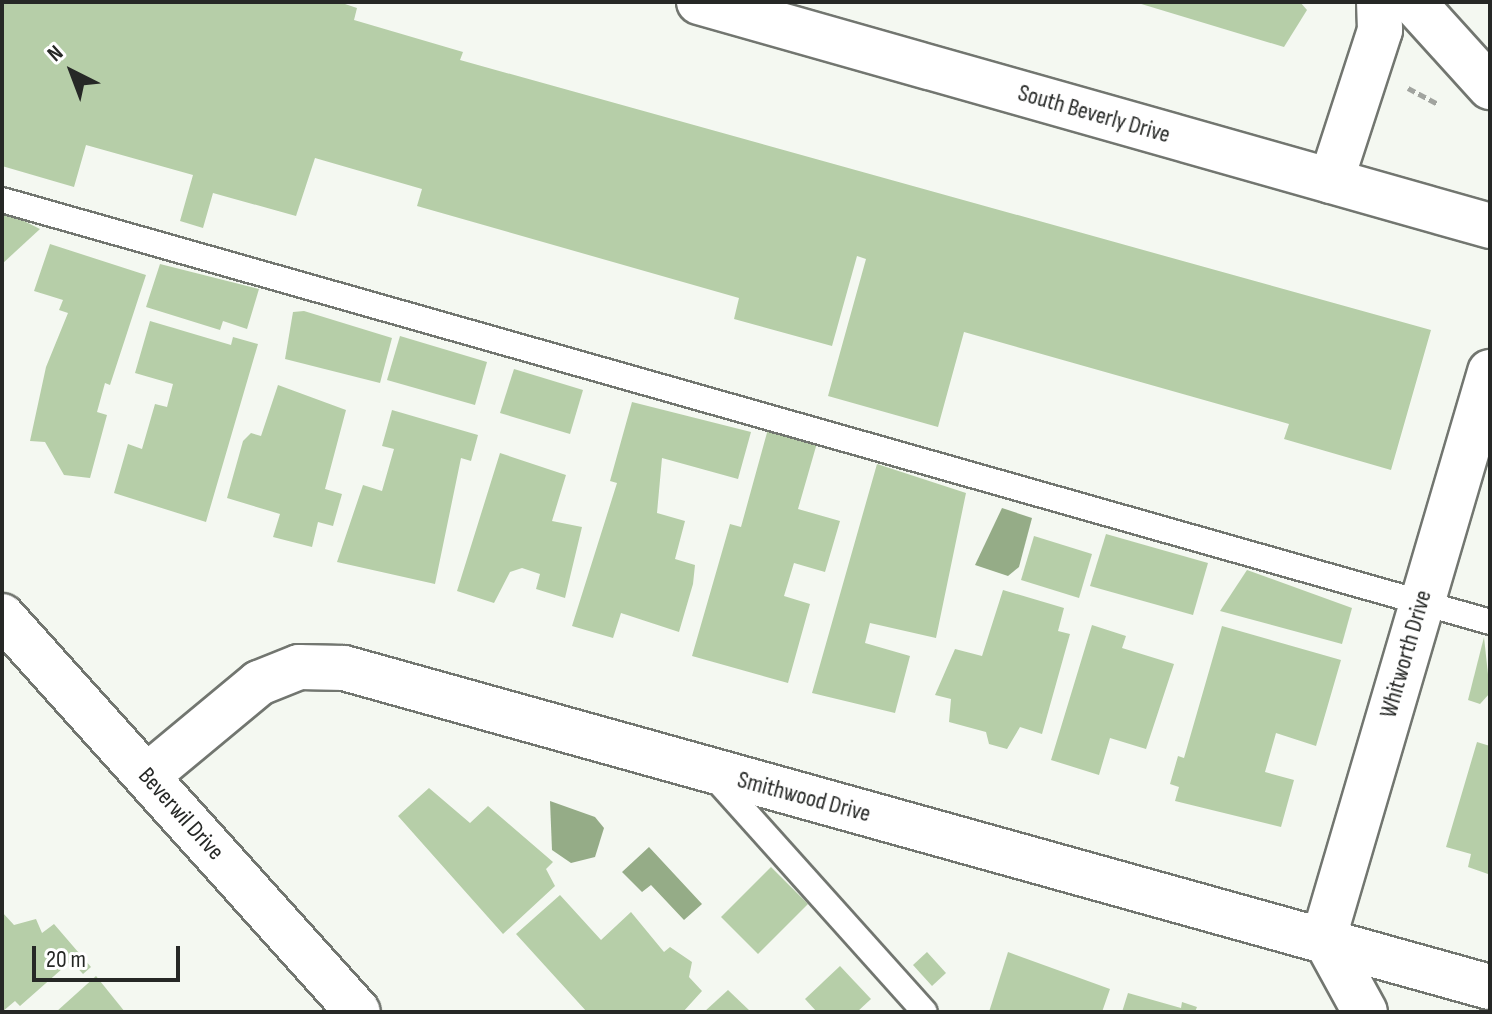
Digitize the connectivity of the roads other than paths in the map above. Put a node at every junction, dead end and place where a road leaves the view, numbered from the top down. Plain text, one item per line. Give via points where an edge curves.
1 (699, 2) edge
2 (1379, 2) edge
3 (1413, 2) edge
4 (1490, 87) edge
5 (1331, 181) junction
6 (2, 200) edge
7 (1490, 226) edge
8 (1490, 372) edge
9 (1422, 602) junction
10 (2, 616) edge
11 (1490, 622) edge
12 (710, 772) junction
13 (147, 776) junction
14 (1324, 937) junction
15 (1490, 987) edge
16 (358, 1012) edge
17 (925, 1012) edge
18 (1365, 1012) edge

1 - 5 street, South Beverly Drive
2 - 5 street via 1380,30
3 - 4 street
5 - 7 street, South Beverly Drive
6 - 9 lane
8 - 9 street, Whitworth Drive
9 - 11 lane
9 - 14 street, Whitworth Drive
10 - 13 street, Beverwil Drive
12 - 13 street, Smithwood Drive via 344,668 299,667 259,683
12 - 14 street, Smithwood Drive
12 - 17 lane
13 - 16 street, Beverwil Drive
14 - 15 street, Smithwood Drive
14 - 18 street

